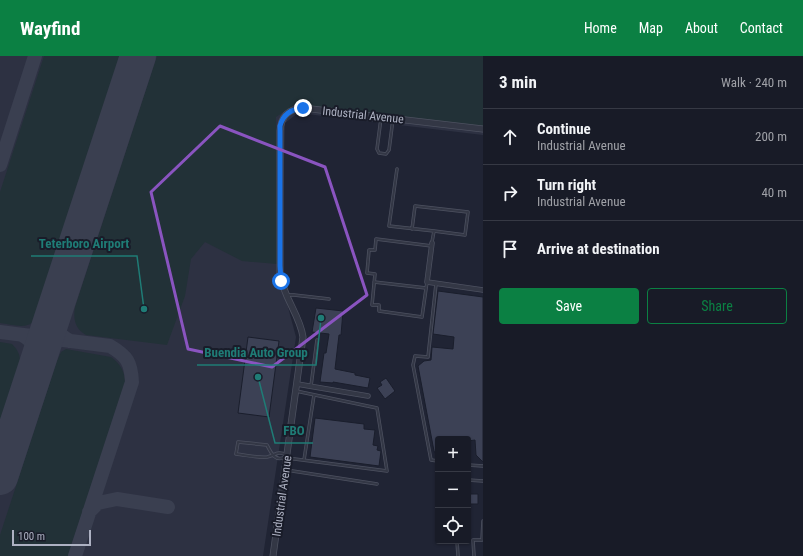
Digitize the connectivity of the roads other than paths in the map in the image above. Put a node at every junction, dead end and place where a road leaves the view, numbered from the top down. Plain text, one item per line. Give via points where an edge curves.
1 (381, 117) junction
2 (393, 119) junction
3 (483, 128) edge
4 (396, 169) dead end
5 (412, 229) junction
6 (434, 232) junction
7 (432, 245) junction
8 (374, 282) junction
9 (427, 282) junction
10 (436, 284) junction
11 (426, 288) junction
12 (483, 290) edge
13 (286, 296) junction
14 (329, 298) dead end
15 (317, 340) dead end
16 (297, 384) junction
17 (311, 386) junction
18 (296, 391) junction
19 (314, 395) junction
20 (368, 396) dead end
21 (272, 455) junction
22 (288, 457) junction
23 (304, 460) junction
24 (435, 461) edge
25 (471, 465) edge
26 (483, 466) edge
27 (286, 470) junction
28 (471, 480) edge
29 (483, 481) edge
30 (377, 484) dead end
31 (483, 521) edge
32 (473, 540) joint
33 (456, 544) edge
34 (274, 556) edge
35 (458, 556) edge
36 (474, 556) edge

1 - 2 street, Industrial Avenue
1 - 2 lane via 377,149 379,153 386,154 389,150
1 - 13 street, Industrial Avenue via 303,108 286,113 283,117 280,130 280,266
2 - 3 street, Industrial Avenue
4 - 5 lane via 389,226
5 - 6 lane
5 - 6 lane via 415,206 468,212 464,236
6 - 7 lane
7 - 8 lane via 376,239 376,250 368,250 367,273 375,274
7 - 9 street
8 - 11 lane
8 - 11 lane via 372,305 379,305 379,312 422,317
9 - 10 street
9 - 11 lane
10 - 12 street
10 - 24 lane via 428,357 414,356 431,460
13 - 14 lane
13 - 16 street, Industrial Avenue via 303,337
15 - 17 lane
16 - 17 street
16 - 18 street, Industrial Avenue
17 - 20 street
18 - 19 lane
18 - 22 street, Industrial Avenue
19 - 23 lane
19 - 23 lane via 377,408 387,471
21 - 21 lane via 267,445 238,442 236,454 266,457
21 - 22 lane via 281,459
21 - 22 lane via 282,452
22 - 23 lane
22 - 27 street, Industrial Avenue
25 - 26 lane
27 - 30 lane
27 - 34 street, Industrial Avenue
28 - 29 lane
31 - 32 lane via 482,540
32 - 36 lane
33 - 35 lane

